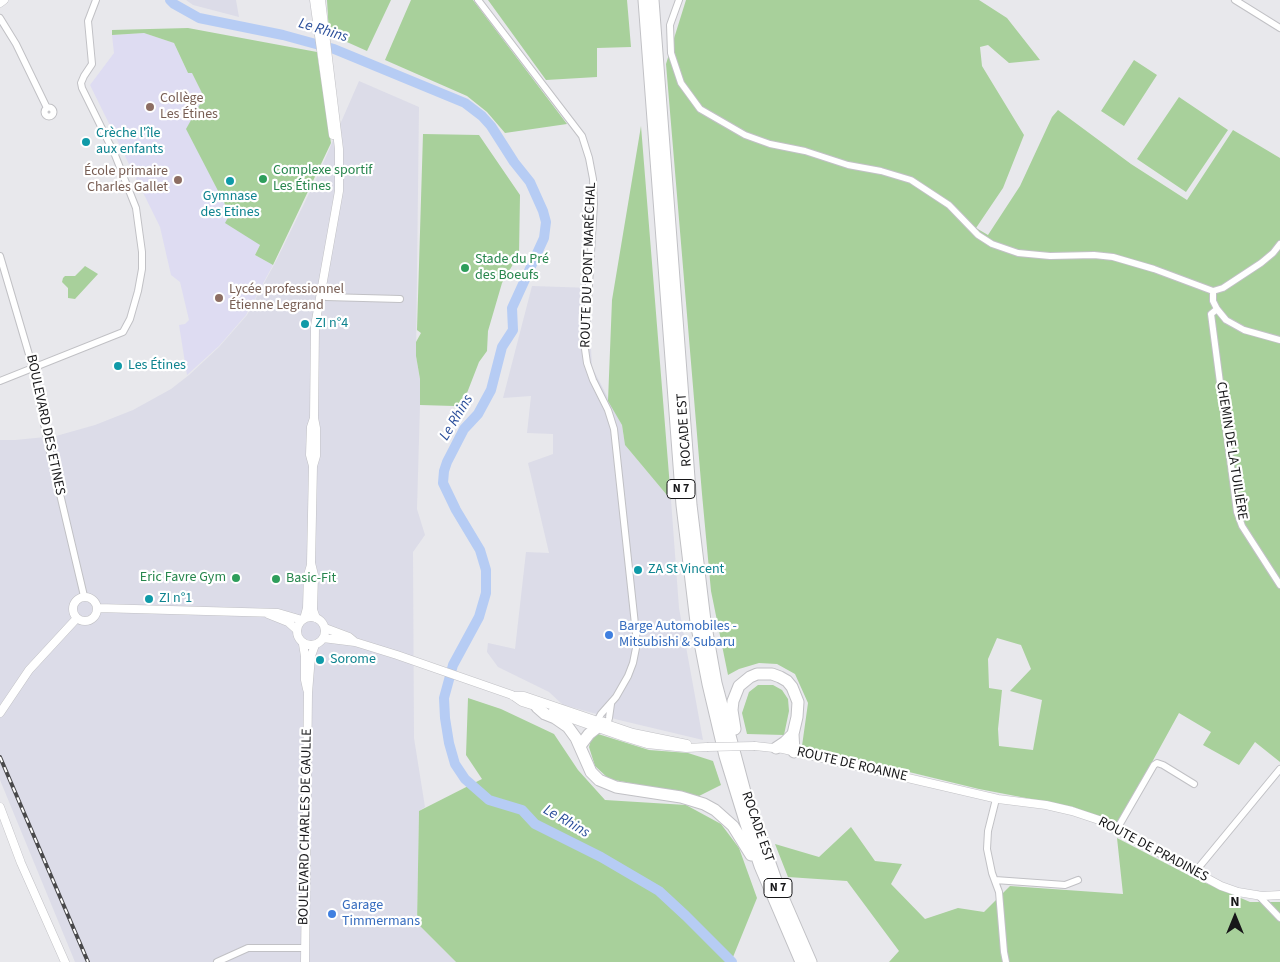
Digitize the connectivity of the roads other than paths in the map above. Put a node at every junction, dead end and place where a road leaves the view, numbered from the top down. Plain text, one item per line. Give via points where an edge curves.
1 (4, 0) edge
2 (96, 0) edge
3 (314, 0) edge
4 (321, 0) edge
5 (478, 0) edge
6 (644, 0) edge
7 (653, 0) edge
8 (679, 0) edge
9 (1235, 0) edge
10 (0, 3) edge
11 (0, 18) edge
12 (321, 25) junction
13 (1280, 28) edge
14 (46, 108) dead end
15 (1280, 244) edge
16 (0, 256) edge
17 (1213, 291) junction
18 (320, 295) junction
19 (400, 299) dead end
20 (1217, 309) junction
21 (1280, 340) edge
22 (33, 368) junction
23 (0, 381) edge
24 (312, 563) junction
25 (1280, 585) edge
26 (84, 596) junction
27 (98, 608) junction
28 (266, 613) junction
29 (77, 618) junction
30 (316, 618) junction
31 (303, 619) junction
32 (324, 628) junction
33 (297, 630) junction
34 (323, 638) junction
35 (355, 642) junction
36 (303, 644) junction
37 (314, 645) junction
38 (308, 693) junction
39 (512, 696) junction
40 (611, 704) junction
41 (537, 707) junction
42 (0, 713) edge
43 (600, 725) junction
44 (793, 734) junction
45 (580, 746) junction
46 (776, 748) junction
47 (794, 752) junction
48 (1280, 769) edge
49 (1194, 784) dead end
50 (996, 799) junction
51 (0, 807) edge
52 (751, 812) junction
53 (1117, 829) junction
54 (760, 866) junction
55 (1195, 872) junction
56 (995, 880) junction
57 (1078, 880) dead end
58 (1258, 895) junction
59 (1280, 895) edge
60 (1280, 918) edge
61 (304, 948) junction
62 (65, 962) edge
63 (217, 962) edge
64 (305, 962) edge
65 (800, 962) edge
66 (810, 962) edge
67 (1006, 962) edge

1 - 10 street
2 - 22 street via 88,21 92,64 81,83 136,208 142,269 130,319 123,332
3 - 12 street
4 - 12 street
5 - 40 street, ROUTE DU PONT MARÉCHAL via 582,136 592,172 594,204 585,349 593,380 614,429 637,643 628,676
6 - 54 highway, ROCADE EST / N 7 via 688,563 696,622 725,756
7 - 52 highway, ROCADE EST / N 7 via 697,563 716,683
8 - 17 street via 670,25 670,54 681,83 700,109 745,135 910,180 949,205 992,244 1018,253 1114,257 1154,268
9 - 13 street
11 - 14 street
12 - 18 street via 339,143 339,173 338,200
15 - 17 street via 1260,263 1224,288
16 - 22 street, BOULEVARD DES ETINES
17 - 20 street
18 - 19 street
18 - 24 street via 315,326 316,456 313,466
20 - 21 street via 1226,320 1244,330
20 - 25 street, CHEMIN DE LA TUILIÈRE via 1211,314 1237,512 1242,526
22 - 23 street
22 - 26 street, BOULEVARD DES ETINES
24 - 30 street
24 - 31 street
26 - 27 street via 95,600
26 - 29 street via 76,600 73,607
27 - 28 street
27 - 29 street via 93,619
28 - 31 street
28 - 33 street via 288,622
29 - 42 street via 29,670
30 - 31 street
30 - 32 street
31 - 33 street
32 - 34 street
32 - 35 street
33 - 36 street
34 - 35 street
34 - 37 street
35 - 39 street
36 - 37 street
36 - 38 street, BOULEVARD CHARLES DE GAULLE
37 - 38 street, BOULEVARD CHARLES DE GAULLE
38 - 61 street, BOULEVARD CHARLES DE GAULLE
39 - 41 street
39 - 43 street via 524,696
40 - 43 street, ROUTE DU PONT MARÉCHAL
40 - 43 street, ROUTE DU PONT MARÉCHAL via 605,708
41 - 43 street
41 - 45 highway via 568,727
43 - 45 highway
43 - 46 street, ROUTE DE ROANNE, bridge via 696,746
44 - 46 highway
44 - 47 highway
44 - 52 highway via 798,702 787,681 764,674 744,681 735,694 732,710 752,796
45 - 54 highway via 591,772 604,783 681,797 715,810 733,826
46 - 47 street, ROUTE DE ROANNE
47 - 50 street, ROUTE DE ROANNE
48 - 55 street
49 - 53 street via 1163,765 1154,765
50 - 53 street, ROUTE DE PRADINES via 1072,811
50 - 56 street via 987,849
51 - 62 street
52 - 66 highway, ROCADE EST / N 7
53 - 55 street, ROUTE DE PRADINES
54 - 65 highway, ROCADE EST / N 7
55 - 58 street, ROUTE DE PRADINES via 1221,886
56 - 57 street via 1065,885
56 - 67 street
58 - 59 street, ROUTE DE PRADINES
58 - 60 street
61 - 63 street via 248,948
61 - 64 street, BOULEVARD CHARLES DE GAULLE

